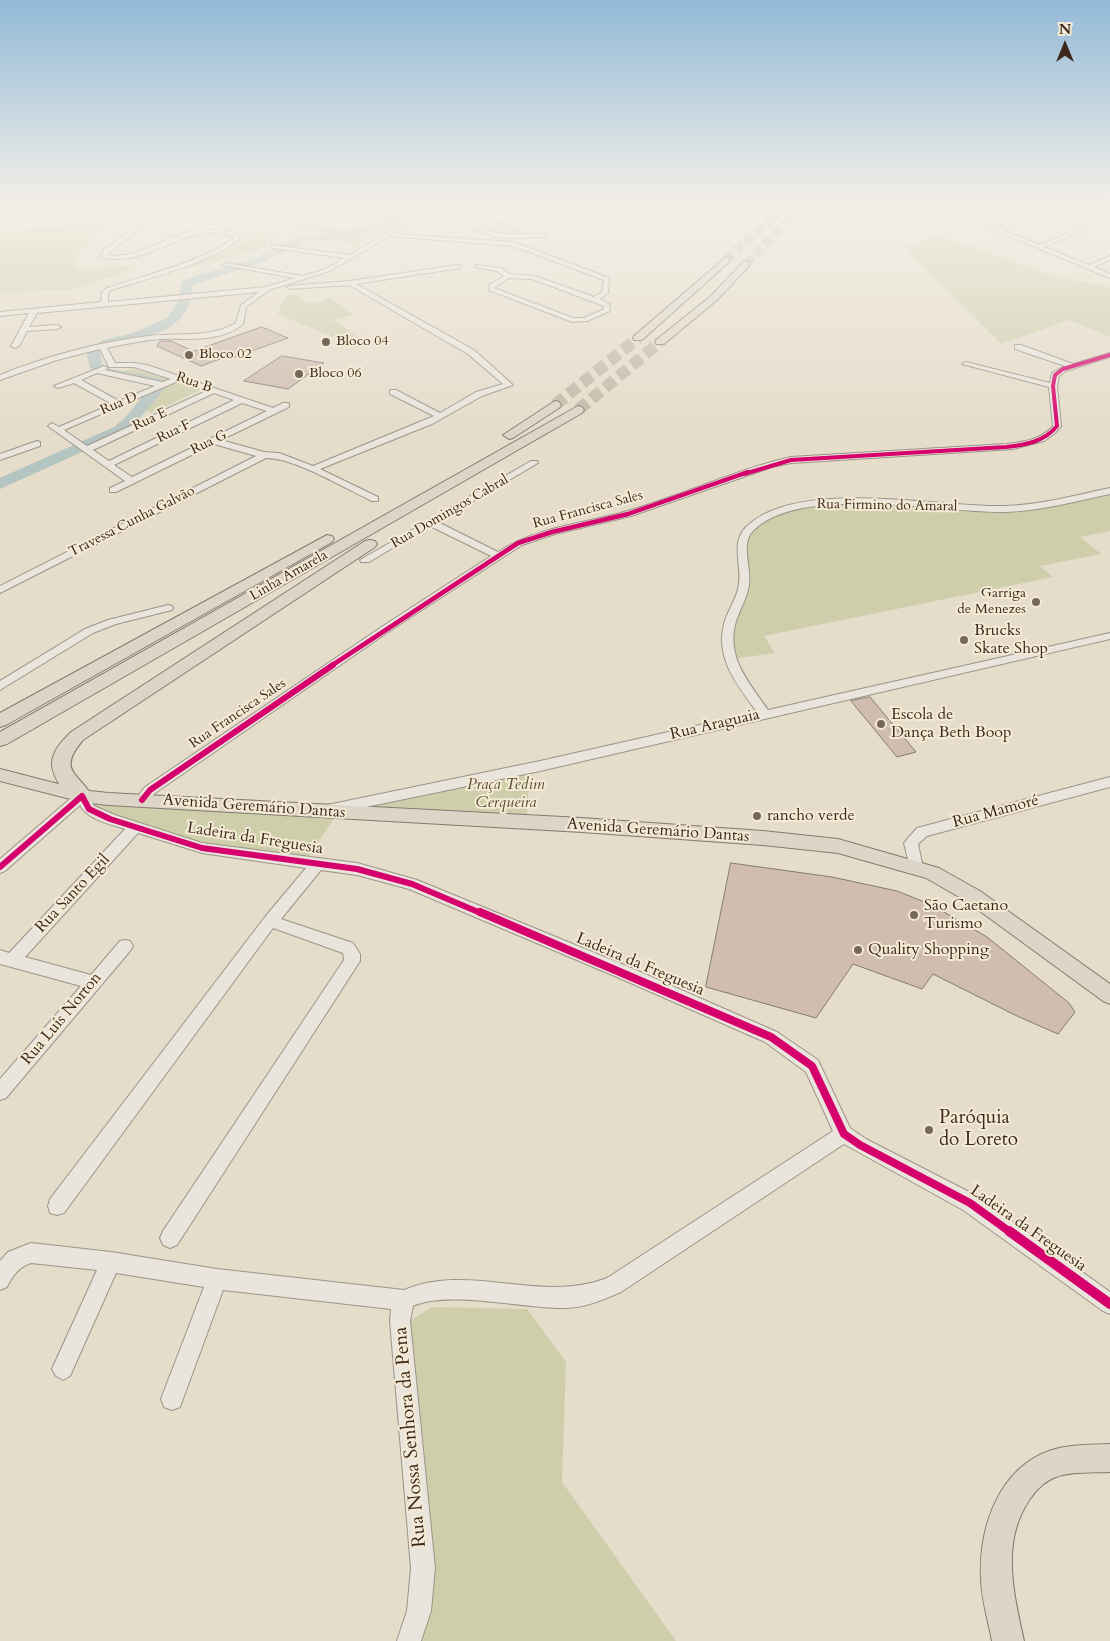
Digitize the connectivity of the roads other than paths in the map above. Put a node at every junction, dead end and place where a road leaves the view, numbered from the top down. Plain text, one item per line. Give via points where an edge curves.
1 (124, 284) edge
2 (285, 284) edge
3 (331, 284) edge
4 (353, 284) edge
5 (495, 284) edge
6 (552, 284) edge
7 (607, 284) edge
8 (699, 284) edge
9 (728, 284) edge
10 (267, 289) junction
11 (194, 295) joint
12 (596, 299) junction
13 (104, 304) junction
14 (34, 311) junction
15 (0, 314) edge
16 (57, 328) dead end
17 (24, 329) junction
18 (638, 338) tunnel mouth
19 (660, 342) tunnel mouth
20 (15, 346) dead end
21 (102, 347) junction
22 (1018, 347) dead end
23 (1110, 355) edge
24 (966, 364) dead end
25 (1073, 366) junction
26 (103, 368) junction
27 (1, 377) edge
28 (179, 378) junction
29 (75, 380) junction
30 (58, 386) dead end
31 (163, 386) junction
32 (1053, 386) junction
33 (214, 390) junction
34 (393, 392) dead end
35 (241, 400) junction
36 (119, 404) junction
37 (286, 405) dead end
38 (556, 405) tunnel mouth
39 (578, 410) tunnel mouth
40 (274, 411) junction
41 (440, 416) junction
42 (214, 441) junction
43 (37, 444) dead end
44 (86, 450) junction
45 (264, 455) junction
46 (0, 456) edge
47 (534, 463) dead end
48 (484, 464) junction
49 (108, 465) junction
50 (313, 469) junction
51 (131, 481) junction
52 (113, 490) dead end
53 (1110, 491) edge
54 (375, 499) dead end
55 (431, 523) junction
56 (497, 555) junction
57 (365, 560) dead end
58 (0, 590) edge
59 (168, 608) dead end
60 (1110, 636) edge
61 (0, 686) edge
62 (765, 714) junction
63 (0, 721) edge
64 (0, 740) edge
65 (0, 775) edge
66 (1110, 782) edge
67 (47, 787) junction
68 (0, 790) edge
69 (82, 796) junction
70 (142, 800) junction
71 (389, 807) junction
72 (134, 827) junction
73 (316, 864) junction
74 (0, 867) edge
75 (916, 868) junction
76 (270, 921) junction
77 (124, 946) dead end
78 (6, 959) edge
79 (93, 982) junction
80 (1110, 995) edge
81 (0, 1092) edge
82 (844, 1134) junction
83 (57, 1206) dead end
84 (170, 1238) dead end
85 (111, 1262) junction
86 (217, 1279) junction
87 (0, 1280) edge
88 (405, 1300) junction
89 (1110, 1304) edge
90 (64, 1369) dead end
91 (172, 1398) dead end
92 (1110, 1458) edge
93 (419, 1611) junction
94 (399, 1641) edge
95 (409, 1641) edge
96 (1008, 1641) edge

1 - 13 street via 105,292
2 - 10 street
3 - 10 street
4 - 41 street via 471,352 509,385 479,394
5 - 12 street via 491,288 572,320 585,320 608,310 607,305
6 - 12 street
7 - 12 street via 605,293
8 - 18 highway
9 - 19 highway
10 - 11 street
10 - 21 street via 243,306 239,324 231,329 206,336 151,338
11 - 13 street
13 - 14 street
14 - 15 street
14 - 17 street
16 - 17 street
17 - 20 street
21 - 26 street
21 - 27 street via 46,361
22 - 25 street
23 - 25 street
24 - 32 street
25 - 32 street via 1054,375
26 - 28 street, Rua B via 134,365
26 - 29 street, Rua B
26 - 31 street
28 - 31 street, Rua D
28 - 33 street, Rua B
29 - 30 street, Rua B
29 - 36 street
31 - 36 street, Rua D
32 - 56 street, Rua Francisca Sales via 1057,426 1053,432 1034,442 790,460 628,514 531,538
33 - 35 street, Rua B
33 - 44 street, Rua E
34 - 41 street
35 - 40 street, Rua B
35 - 49 street, Rua F
36 - 44 street, Rua D via 54,428
37 - 40 street, Rua G
38 - 63 highway, Linha Amarela via 437,478
39 - 48 highway, Linha Amarela
40 - 42 street, Rua G
41 - 50 street
42 - 45 street
42 - 51 street, Rua G
43 - 46 street
44 - 49 street
45 - 50 street via 276,455
45 - 58 street, Travessa Cunha Galvão
47 - 55 street, Rua Domingos Cabral
48 - 64 highway, Linha Amarela
48 - 69 highway via 436,501 78,736 66,750 61,764 65,779
49 - 51 street
50 - 54 street
51 - 52 street, Rua G
53 - 62 street, Rua Firmino do Amaral via 1007,509 823,502 773,514 754,524 741,546 744,583 726,639 732,665
55 - 56 street
55 - 57 street, Rua Domingos Cabral
56 - 70 street, Rua Francisca Sales via 221,741 150,790
59 - 61 street via 89,631
60 - 62 street, Rua Araguaia
62 - 71 street, Rua Araguaia
65 - 67 main road, Avenida Geremário Dantas
66 - 75 street, Rua Mamoré via 922,832 911,842
67 - 68 main road, Avenida Geremário Dantas
67 - 69 main road, Avenida Geremário Dantas
69 - 70 main road, Avenida Geremário Dantas
69 - 72 street, Ladeira da Freguesia via 89,809
69 - 74 street
70 - 71 main road, Avenida Geremário Dantas via 318,811
71 - 75 main road, Avenida Geremário Dantas via 838,846
72 - 73 street, Ladeira da Freguesia via 202,848
72 - 78 street, Rua Santo Egil
73 - 76 street, Ladeira da Freguesia
73 - 82 street, Ladeira da Freguesia via 357,869 412,884 771,1037 812,1066
75 - 80 main road, Avenida Geremário Dantas via 973,896
76 - 83 street, Ladeira da Freguesia
76 - 84 street via 348,948 352,961
77 - 79 street, Rua Luís Norton
78 - 79 street
79 - 81 street, Rua Luís Norton
82 - 88 street via 614,1285 600,1291 565,1298 458,1291 428,1293
82 - 89 street, Ladeira da Freguesia via 970,1203
85 - 86 street
85 - 87 street via 31,1253 15,1259
85 - 90 street
86 - 88 street
86 - 91 street
88 - 93 street, Rua Nossa Senhora da Pena via 400,1321 423,1568
92 - 96 main road via 1074,1460 1048,1466 1028,1479 1009,1503 996,1554 996,1578
93 - 94 street
93 - 95 street, Rua Nossa Senhora da Pena

